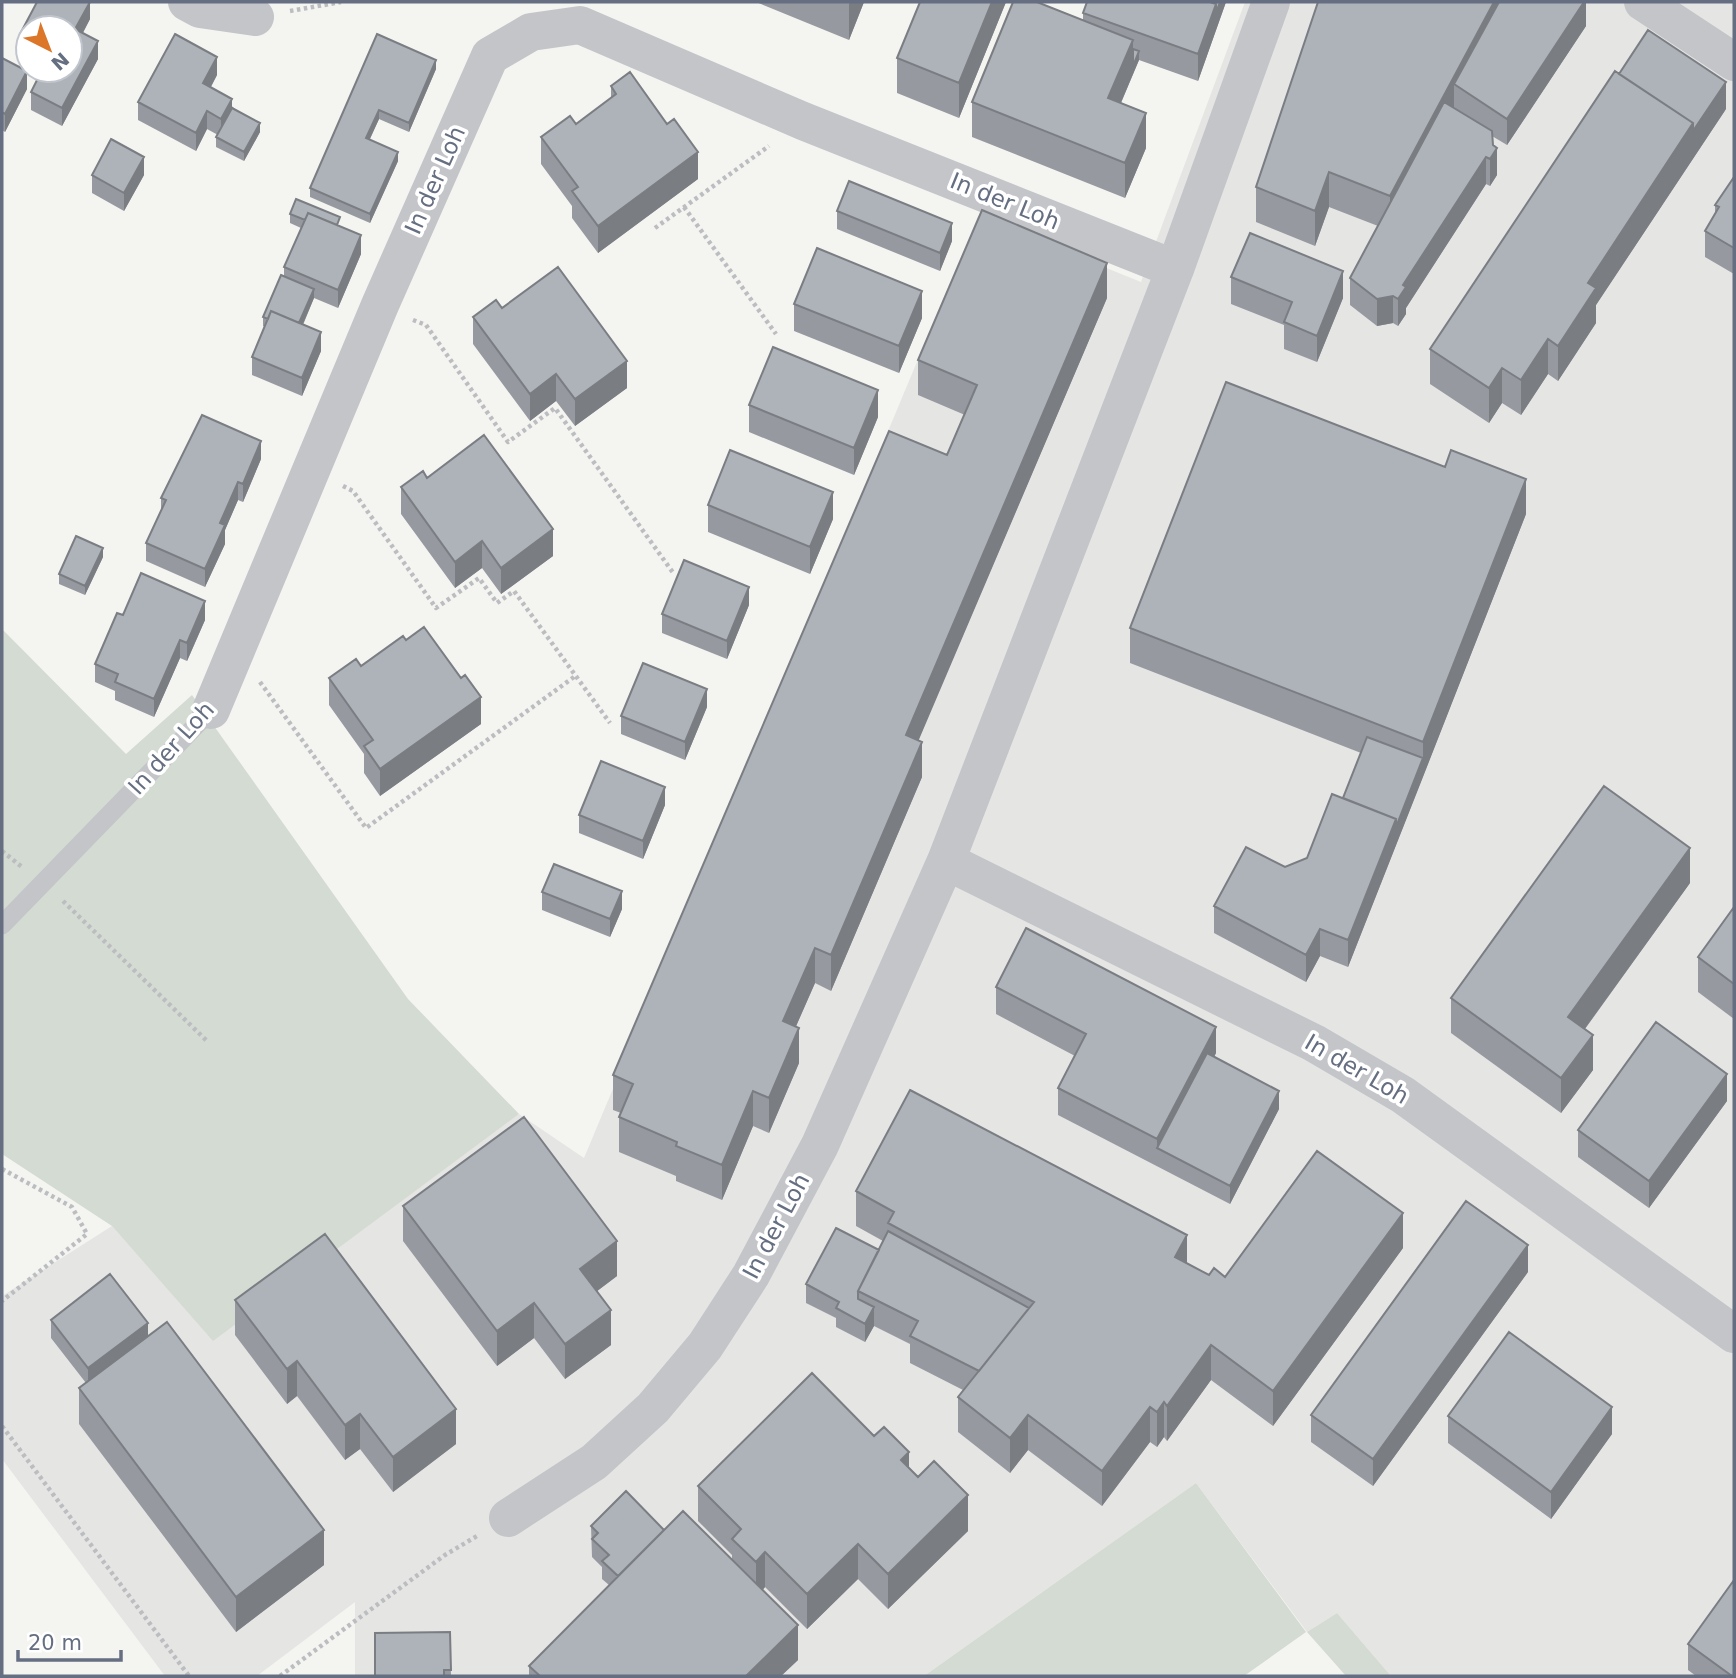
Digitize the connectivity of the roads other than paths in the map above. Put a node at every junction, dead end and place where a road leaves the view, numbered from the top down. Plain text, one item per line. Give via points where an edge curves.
1 (187, 2) edge
2 (1271, 2) edge
3 (1643, 2) edge
4 (255, 17) road end
5 (1734, 62) edge
6 (1175, 269) junction
7 (211, 710) joint
8 (946, 861) junction
9 (2, 925) edge
10 (1734, 1334) edge
11 (508, 1518) road end

1 - 4 street via 200,9
2 - 6 street, In der Loh
3 - 5 street
6 - 7 street, In der Loh via 803,121 580,25 531,32 490,57 380,305
6 - 8 street, In der Loh
7 - 9 lane, In der Loh
8 - 10 street, In der Loh via 1314,1043 1403,1095
8 - 11 street, In der Loh via 820,1145 751,1275 705,1346 653,1408 594,1461

